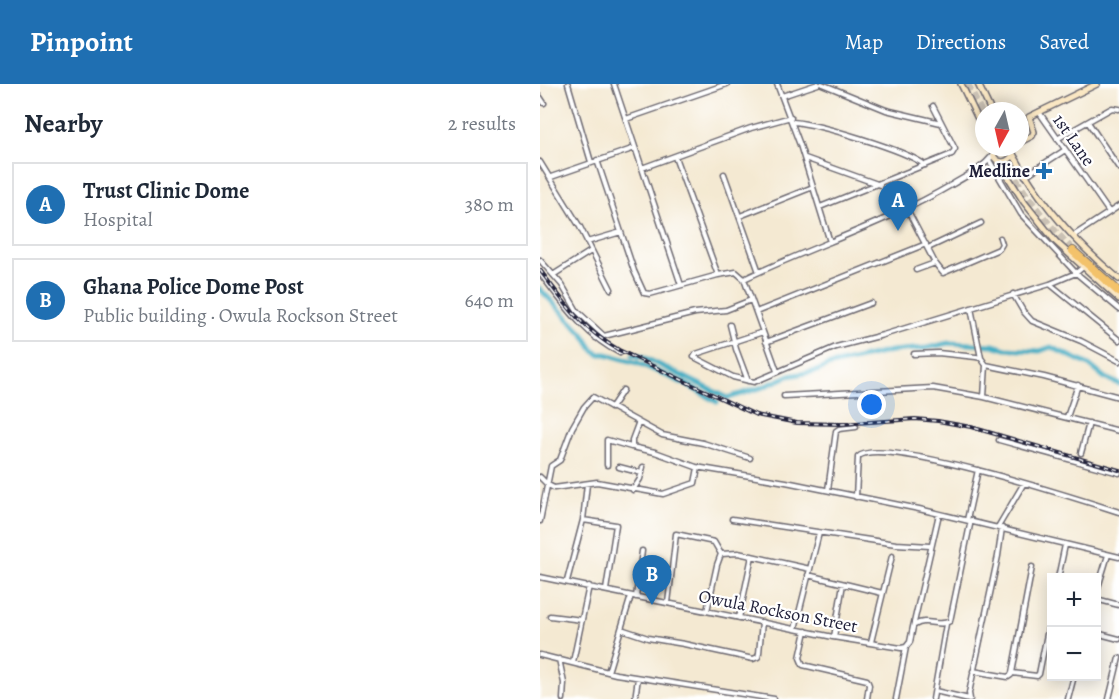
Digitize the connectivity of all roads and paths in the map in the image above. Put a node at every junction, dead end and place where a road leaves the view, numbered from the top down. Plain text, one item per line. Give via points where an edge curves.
1 (568, 84) edge
2 (614, 84) edge
3 (727, 84) edge
4 (777, 84) edge
5 (820, 84) edge
6 (962, 84) edge
7 (978, 84) edge
8 (1097, 84) edge
9 (782, 96) junction
10 (540, 97) edge
11 (987, 102) edge
12 (544, 103) dead end
13 (933, 106) dead end
14 (1117, 108) edge
15 (975, 112) edge
16 (1039, 112) junction
17 (1029, 117) edge
18 (1029, 117) edge
19 (626, 119) junction
20 (792, 119) junction
21 (1088, 122) junction
22 (942, 124) junction
23 (1029, 138) edge
24 (1057, 139) junction
25 (635, 148) junction
26 (1065, 150) junction
27 (992, 156) edge
28 (996, 156) edge
29 (999, 156) edge
30 (1010, 156) edge
31 (1017, 156) edge
32 (675, 157) junction
33 (804, 158) junction
34 (597, 160) junction
35 (540, 162) edge
36 (591, 162) junction
37 (988, 162) junction
38 (925, 165) junction
39 (642, 168) junction
40 (1119, 168) edge
41 (724, 174) dead end
42 (1025, 176) junction
43 (550, 177) junction
44 (880, 184) junction
45 (813, 187) junction
46 (1119, 206) edge
47 (820, 207) junction
48 (908, 209) junction
49 (1109, 212) junction
50 (740, 216) junction
51 (981, 223) dead end
52 (621, 232) junction
53 (1072, 237) junction
54 (1000, 238) dead end
55 (587, 242) junction
56 (830, 242) junction
57 (927, 246) junction
58 (591, 251) junction
59 (540, 260) edge
60 (935, 263) junction
61 (1082, 268) junction
62 (916, 270) dead end
63 (759, 272) junction
64 (540, 273) edge
65 (1076, 273) junction
66 (553, 275) junction
67 (717, 275) junction
68 (744, 279) junction
69 (1119, 279) edge
70 (1050, 284) junction
71 (681, 285) junction
72 (1119, 287) edge
73 (611, 289) dead end
74 (1119, 292) edge
75 (1013, 294) junction
76 (1119, 299) edge
77 (751, 300) junction
78 (871, 303) dead end
79 (971, 308) junction
80 (1119, 309) edge
81 (756, 312) junction
82 (730, 325) dead end
83 (763, 332) junction
84 (603, 336) junction
85 (596, 338) junction
86 (1119, 340) edge
87 (733, 342) junction
88 (766, 342) junction
89 (620, 353) dead end
90 (914, 354) dead end
91 (981, 358) junction
92 (1119, 361) edge
93 (986, 365) junction
94 (777, 371) junction
95 (748, 381) junction
96 (1078, 385) junction
97 (623, 390) dead end
98 (784, 396) dead end
99 (984, 397) junction
100 (1119, 397) edge
101 (611, 408) junction
102 (1067, 417) junction
103 (1089, 423) junction
104 (638, 424) junction
105 (856, 427) dead end
106 (1119, 431) edge
107 (999, 440) dead end
108 (632, 447) junction
109 (1081, 453) dead end
110 (750, 458) dead end
111 (607, 465) dead end
112 (619, 467) dead end
113 (643, 467) dead end
114 (698, 468) junction
115 (978, 470) junction
116 (642, 473) junction
117 (1119, 473) edge
118 (540, 477) edge
119 (1024, 483) junction
120 (546, 484) junction
121 (587, 484) junction
122 (633, 490) junction
123 (828, 490) junction
124 (856, 497) junction
125 (541, 512) edge
126 (1119, 512) edge
127 (939, 514) junction
128 (732, 519) dead end
129 (583, 520) junction
130 (969, 520) junction
131 (540, 521) edge
132 (1000, 528) junction
133 (819, 533) junction
134 (1065, 545) junction
135 (930, 546) junction
136 (642, 551) dead end
137 (721, 554) junction
138 (1108, 555) junction
139 (752, 556) junction
140 (892, 556) dead end
141 (1119, 558) edge
142 (1032, 567) dead end
143 (810, 569) junction
144 (1059, 573) edge
145 (808, 575) junction
146 (540, 577) edge
147 (1101, 578) edge
148 (567, 581) junction
149 (843, 584) junction
150 (589, 586) junction
151 (605, 590) junction
152 (882, 593) junction
153 (634, 597) junction
154 (1101, 600) edge
155 (668, 603) junction
156 (1119, 605) edge
157 (707, 611) junction
158 (550, 616) dead end
159 (739, 618) junction
160 (582, 620) junction
161 (762, 622) junction
162 (947, 624) junction
163 (914, 627) junction
164 (1048, 627) edge
165 (621, 629) junction
166 (795, 629) junction
167 (806, 631) junction
168 (1101, 634) edge
169 (834, 637) junction
170 (1119, 639) edge
171 (871, 643) junction
172 (906, 647) junction
173 (540, 655) edge
174 (1119, 658) edge
175 (559, 659) junction
176 (573, 662) junction
177 (973, 671) junction
178 (608, 672) junction
179 (1012, 673) junction
180 (638, 678) junction
181 (1073, 681) edge
182 (935, 691) junction
183 (563, 699) edge
184 (635, 699) edge
185 (774, 699) edge
186 (867, 699) edge
187 (896, 699) edge
188 (933, 699) edge
189 (970, 699) edge
190 (1068, 699) edge
191 (1109, 699) edge

1 - 36 street
2 - 19 street
3 - 19 street
4 - 9 street
5 - 9 street
5 - 22 street via 886,110
6 - 15 main road
7 - 11 main road
8 - 16 main road
9 - 20 street
10 - 12 street
13 - 22 street
14 - 21 street
16 - 17 main road
16 - 24 street, 1st Lane
18 - 23 main road via 1034,132
19 - 25 street
20 - 32 street via 751,128
20 - 33 street
20 - 38 street via 904,153
21 - 24 street
21 - 40 street
22 - 38 street via 954,151
24 - 26 street, 1st Lane
25 - 34 street
25 - 39 street
26 - 42 street
26 - 49 street, 1st Lane
27 - 37 street
28 - 61 main road via 1024,202
29 - 30 main road via 1007,161
31 - 42 main road
32 - 39 street
32 - 67 street
33 - 44 street
33 - 45 street
34 - 36 street
34 - 52 street
35 - 43 street
36 - 43 street
37 - 48 street
37 - 65 street via 1021,214
38 - 44 street
39 - 71 street
41 - 50 street
42 - 53 main road
43 - 55 street
44 - 47 street
45 - 47 street
45 - 50 street
46 - 49 street
47 - 56 street
48 - 56 street
48 - 57 street
49 - 53 street
50 - 63 street
51 - 57 street
52 - 55 street
52 - 71 street via 644,293
53 - 69 main road
54 - 60 street via 999,249 945,274
55 - 58 street
56 - 63 street
57 - 60 street
57 - 81 street
58 - 66 street
58 - 73 street
59 - 66 street
60 - 62 street
61 - 65 street
61 - 76 main road
63 - 68 street
64 - 85 street
65 - 70 street
65 - 80 street
66 - 84 street via 577,311
67 - 68 street via 736,272
67 - 71 street
68 - 77 street
70 - 75 street
70 - 86 street
72 - 74 highway via 1074,250
75 - 79 street
75 - 92 street via 1032,321 1081,340
77 - 81 street
77 - 84 street via 726,310 695,313
78 - 88 street
79 - 91 street
79 - 94 street via 836,347
81 - 83 street
82 - 87 street
83 - 87 street
83 - 88 street
84 - 85 street
85 - 89 street
87 - 95 street
87 - 95 street via 694,357 733,378
88 - 94 street
90 - 91 street
91 - 93 street
93 - 96 street
93 - 99 street
94 - 95 street
96 - 100 street
96 - 102 street
97 - 101 street
98 - 99 street via 933,388
99 - 102 street
101 - 104 street
101 - 120 street via 591,399 572,428 560,460 551,466
102 - 103 street
103 - 106 street
103 - 109 street
104 - 108 street
104 - 110 street via 662,435
105 - 123 street via 836,432
107 - 117 street
108 - 111 street via 607,440
108 - 114 street
112 - 116 street
113 - 116 street
114 - 122 street via 695,483 670,492
114 - 123 street
115 - 119 street
115 - 124 street via 930,458 865,453 857,461
115 - 130 street
116 - 122 street
118 - 120 street
119 - 126 street
119 - 132 street
120 - 121 street via 560,488
120 - 125 street
121 - 122 street via 603,482
121 - 129 street
123 - 124 street
124 - 127 street
125 - 131 street
127 - 130 street
127 - 135 street
128 - 133 street
129 - 148 street
129 - 151 street via 616,525
130 - 132 street
130 - 162 street
132 - 134 street
132 - 177 street via 994,579
133 - 135 street
133 - 143 street
134 - 138 street
134 - 144 street
135 - 163 street
136 - 153 street
137 - 139 street
137 - 155 street via 714,542 676,534
137 - 157 street
138 - 141 street
138 - 147 street
139 - 143 street
139 - 159 street
140 - 152 street
142 - 179 street
143 - 145 street
145 - 149 street
145 - 166 street
146 - 148 street, Owula Rockson Street
148 - 150 street, Owula Rockson Street
149 - 152 street
149 - 169 street
150 - 151 street, Owula Rockson Street
150 - 160 street
151 - 153 street, Owula Rockson Street
152 - 171 street
153 - 155 street, Owula Rockson Street
153 - 165 street
154 - 156 street
155 - 157 street, Owula Rockson Street
157 - 159 street, Owula Rockson Street
158 - 160 street
159 - 161 street, Owula Rockson Street
160 - 176 street
161 - 165 street via 759,653 753,659
161 - 166 street, Owula Rockson Street
162 - 163 street via 923,621
162 - 182 street
163 - 172 street
164 - 179 street via 1039,674
165 - 178 street
166 - 167 street, Owula Rockson Street
167 - 169 street, Owula Rockson Street
167 - 186 street via 803,664 867,680
168 - 170 street
169 - 171 street, Owula Rockson Street
171 - 172 street, Owula Rockson Street
172 - 187 street
173 - 175 street
174 - 191 street
175 - 176 street
175 - 183 street
176 - 178 street
177 - 179 street via 1008,677
177 - 189 street
178 - 180 street
180 - 184 street
180 - 185 street
181 - 190 street
182 - 188 street
182 - 189 street

